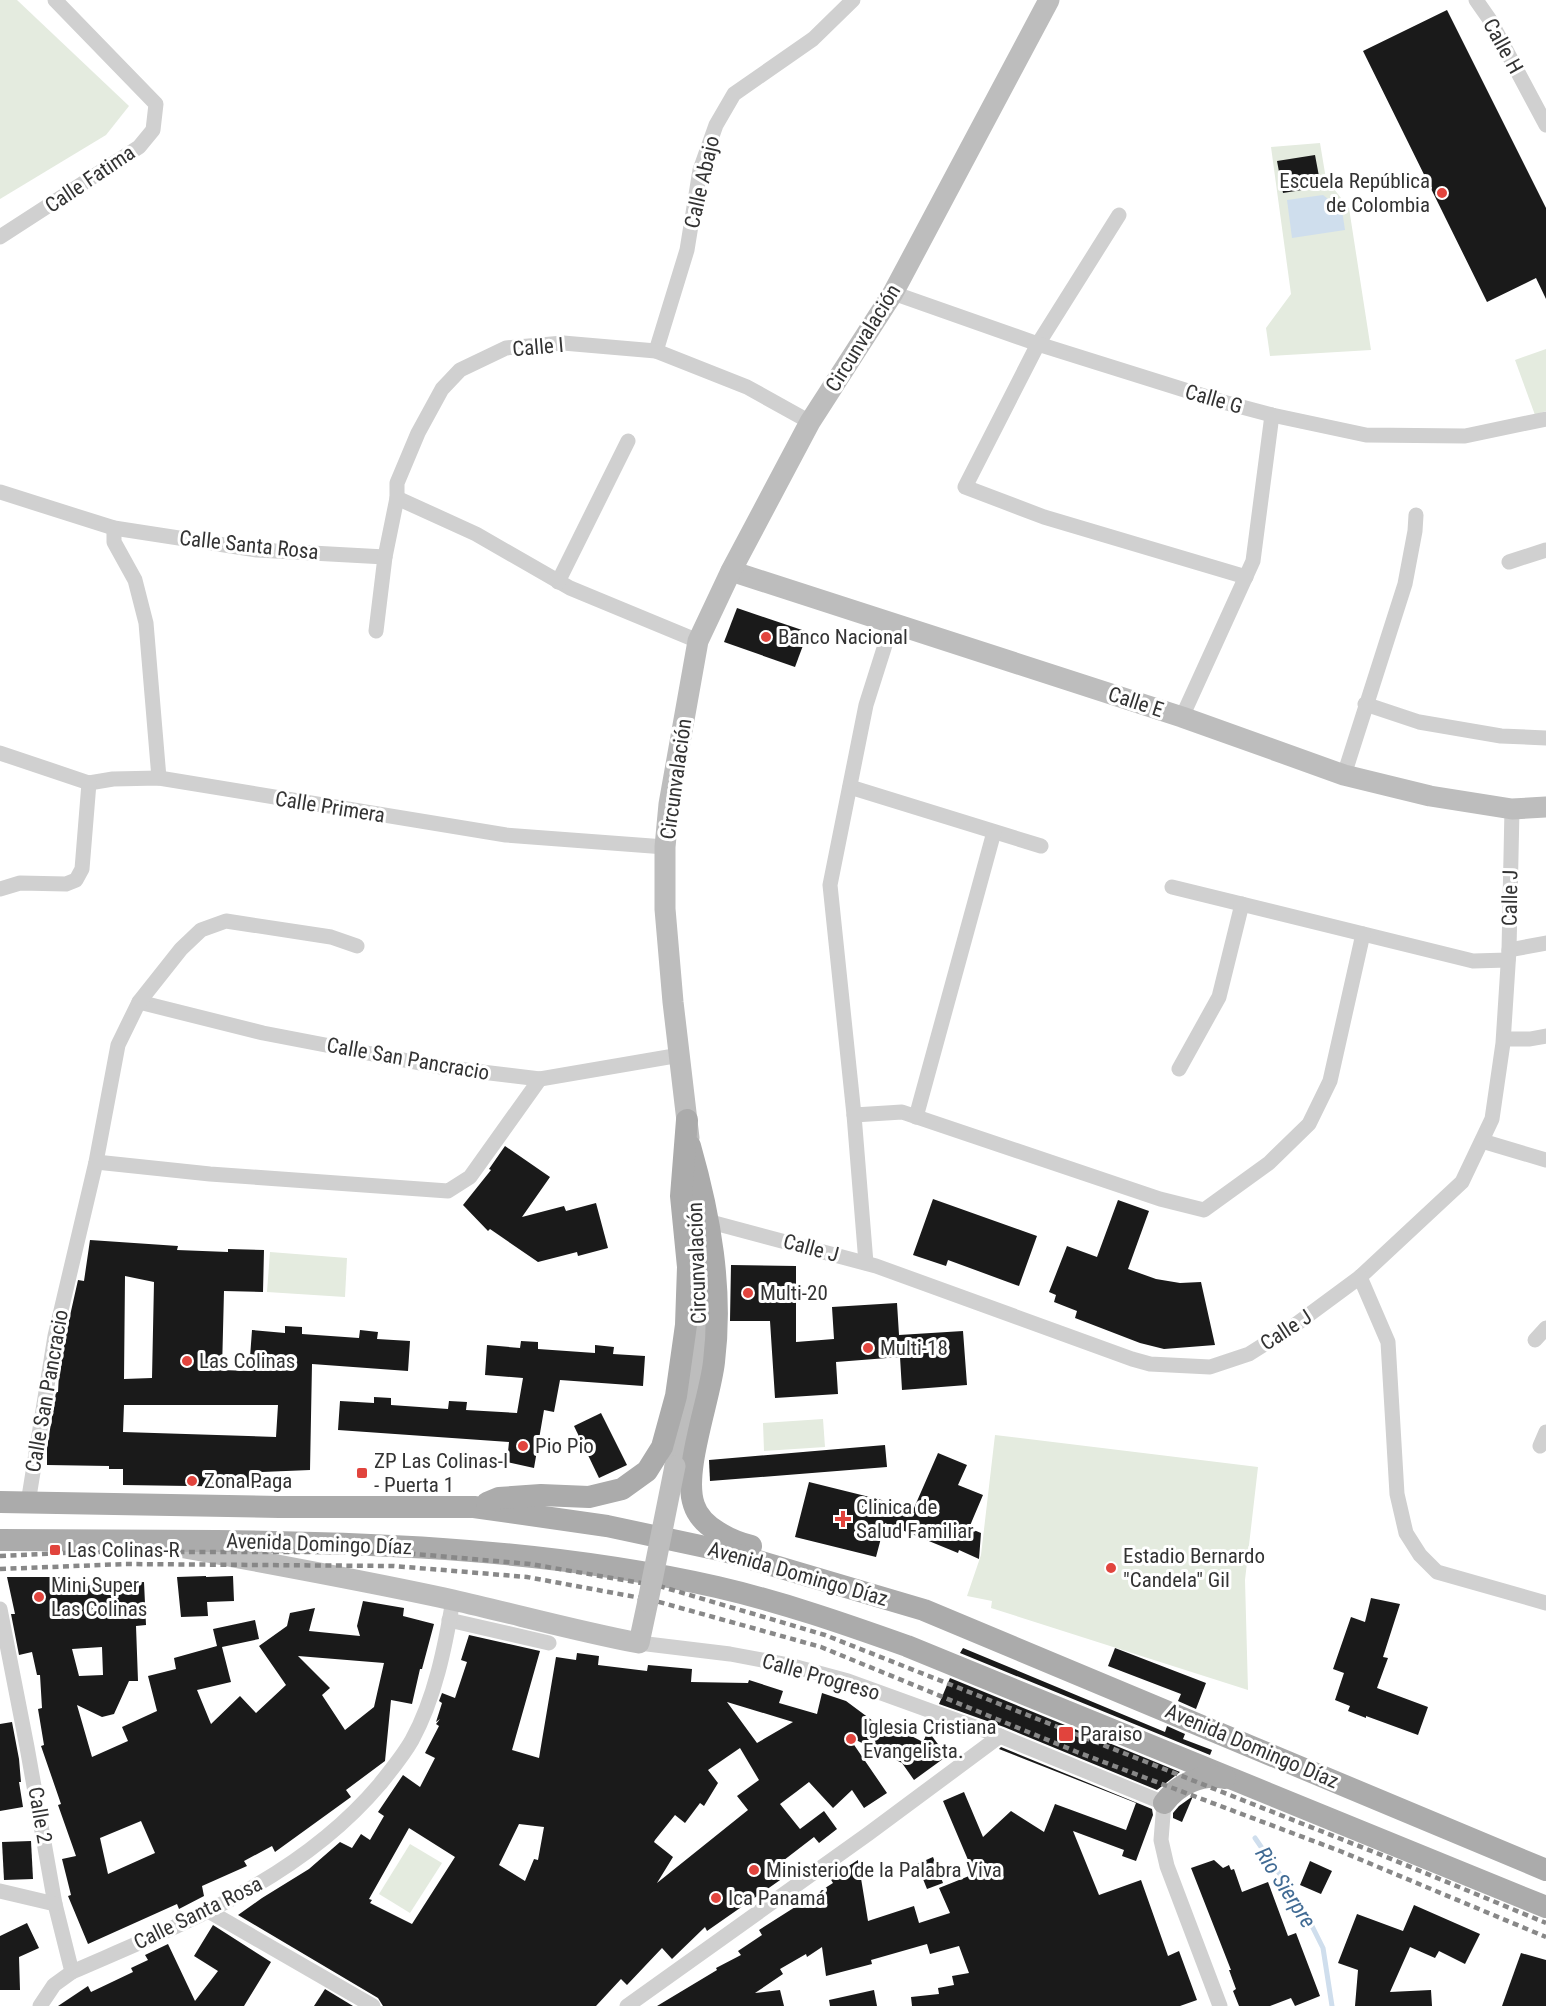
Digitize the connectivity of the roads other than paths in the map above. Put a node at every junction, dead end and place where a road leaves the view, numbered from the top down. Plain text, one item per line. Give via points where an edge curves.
1 (55, 0) edge
2 (853, 0) edge
3 (1049, 0) edge
4 (1476, 0) edge
5 (1546, 125) edge
6 (1119, 215) dead end
7 (0, 237) edge
8 (893, 293) junction
9 (1038, 344) junction
10 (656, 351) junction
11 (1272, 415) junction
12 (1546, 419) edge
13 (810, 422) junction
14 (628, 441) dead end
15 (0, 492) edge
16 (397, 498) junction
17 (1416, 515) dead end
18 (114, 528) junction
19 (1546, 550) edge
20 (385, 557) junction
21 (1509, 562) dead end
22 (731, 571) junction
23 (1246, 577) junction
24 (558, 582) junction
25 (892, 623) junction
26 (376, 631) dead end
27 (698, 641) junction
28 (1365, 704) junction
29 (1182, 717) junction
30 (1546, 738) edge
31 (0, 753) edge
32 (1344, 775) junction
33 (159, 778) junction
34 (89, 783) junction
35 (850, 787) junction
36 (1546, 807) edge
37 (1512, 809) junction
38 (994, 832) junction
39 (1041, 846) dead end
40 (665, 847) junction
41 (1172, 887) dead end
42 (0, 889) edge
43 (1242, 904) junction
44 (1363, 934) junction
45 (1546, 943) edge
46 (357, 946) dead end
47 (1509, 955) junction
48 (139, 1002) junction
49 (1546, 1036) edge
50 (1504, 1039) junction
51 (680, 1055) junction
52 (1179, 1069) dead end
53 (540, 1079) junction
54 (854, 1115) junction
55 (916, 1117) junction
56 (688, 1130) junction
57 (1482, 1141) junction
58 (1546, 1160) edge
59 (96, 1162) junction
60 (707, 1221) junction
61 (866, 1263) junction
62 (1360, 1277) junction
63 (1546, 1328) edge
64 (1535, 1340) dead end
65 (0, 1502) edge
66 (28, 1503) junction
67 (474, 1507) junction
68 (0, 1539) edge
69 (144, 1541) junction
70 (828, 1581) junction
71 (1546, 1603) edge
72 (0, 1610) edge
73 (451, 1610) junction
74 (639, 1642) junction
75 (549, 1643) dead end
76 (7, 1684) edge
77 (1000, 1736) junction
78 (1239, 1781) junction
79 (1164, 1803) junction
80 (1546, 1870) edge
81 (0, 1891) edge
82 (55, 1904) junction
83 (1546, 1907) edge
84 (210, 1912) junction
85 (72, 1972) junction
86 (39, 2006) edge
87 (373, 2006) edge
88 (627, 2006) edge
89 (1220, 2006) edge

1 - 7 street, Calle Fatima via 156,104 153,129 139,147
2 - 10 street, Calle Abajo via 813,39 734,94 716,125 700,170 687,250
3 - 8 main road, Circunvalación
4 - 5 street, Calle H
6 - 9 street
8 - 9 street, Calle G
8 - 13 main road, Circunvalación
9 - 11 street, Calle G
9 - 23 street via 965,487 1044,518
10 - 13 street, Calle I via 747,387
10 - 16 street, Calle I via 563,343 506,348 460,370 442,389 418,433 397,483
11 - 12 street, Calle G via 1366,435 1465,436
11 - 23 street via 1253,561
13 - 22 main road, Circunvalación
14 - 24 street
15 - 18 street, Calle Santa Rosa
16 - 20 street, Calle I
16 - 24 street via 476,534
17 - 28 street via 1405,584
18 - 20 street, Calle Santa Rosa via 257,549
18 - 33 street via 114,542 135,580 146,623
19 - 21 street
20 - 26 street, Calle I
22 - 25 main road, Calle E
22 - 27 main road, Circunvalación
23 - 29 street
24 - 27 street
25 - 29 main road, Calle E
25 - 35 street via 866,705
27 - 40 main road, Circunvalación
28 - 30 street via 1419,722 1501,736
28 - 32 street
29 - 32 main road, Calle E
31 - 34 street, Calle Primera
32 - 37 main road, Calle E via 1430,796
33 - 34 street, Calle Primera
33 - 40 street, Calle Primera via 506,835
34 - 42 street via 82,869 76,880 66,884 21,883
35 - 38 street
35 - 54 street via 830,885
36 - 37 main road, Calle E
37 - 47 street, Calle J
38 - 39 street
38 - 55 street
40 - 51 main road, Circunvalación via 665,909
41 - 43 street
43 - 44 street
43 - 52 street via 1219,998
44 - 47 street via 1473,961
44 - 55 street via 1330,1081 1309,1124 1269,1163 1204,1210 1160,1199
45 - 47 street
46 - 48 street, Calle San Pancracio via 331,937 226,921 201,930 180,949
47 - 50 street, Calle J
48 - 53 street, Calle San Pancracio via 263,1033 440,1067
48 - 59 street, Calle San Pancracio via 118,1045
49 - 50 street
50 - 57 street, Calle J via 1492,1119
51 - 53 street, Calle San Pancracio
51 - 56 main road, Circunvalación
53 - 59 street via 470,1177 448,1191
54 - 55 street via 902,1112
54 - 61 street
56 - 60 main road
56 - 67 main road via 681,1196 688,1267 686,1325 676,1396 659,1452 647,1471 622,1489 589,1497 499,1498
56 - 74 main road, Circunvalación, bridge via 701,1288 698,1362
57 - 58 street
57 - 62 street, Calle J via 1462,1182
59 - 66 street, Calle San Pancracio via 56,1336
60 - 61 street, Calle J
60 - 70 main road via 715,1272 716,1334 714,1363 692,1467 690,1491 694,1507 700,1517 724,1535 790,1556
61 - 62 street, Calle J via 1132,1359 1150,1364 1210,1367 1249,1354
62 - 71 street via 1388,1342 1397,1494 1406,1533 1437,1572
63 - 64 street
65 - 66 main road, Avenida Domingo Díaz
66 - 67 main road, Avenida Domingo Díaz
67 - 70 main road, Avenida Domingo Díaz via 607,1526 724,1551
68 - 69 main road, Avenida Domingo Díaz
69 - 73 main road via 366,1582
69 - 78 main road, Avenida Domingo Díaz via 352,1543 476,1551 601,1566 718,1587 830,1618 907,1646
70 - 80 main road, Avenida Domingo Díaz via 935,1615
72 - 76 street, Calle 2
73 - 74 main road
73 - 75 street
73 - 84 street, Calle Santa Rosa via 438,1671 423,1714 391,1770 361,1807 310,1851
74 - 77 street, Calle Progreso via 789,1665 848,1681
76 - 82 street, Calle 2 via 41,1821
77 - 79 street, Calle Progreso
77 - 88 street
78 - 79 main road via 1214,1775 1188,1782
78 - 83 main road, Avenida Domingo Díaz
79 - 89 street via 1161,1840 1167,1866
81 - 82 street
82 - 85 street, Calle 2
84 - 85 street, Calle Santa Rosa
84 - 87 street
85 - 86 street via 54,1985

